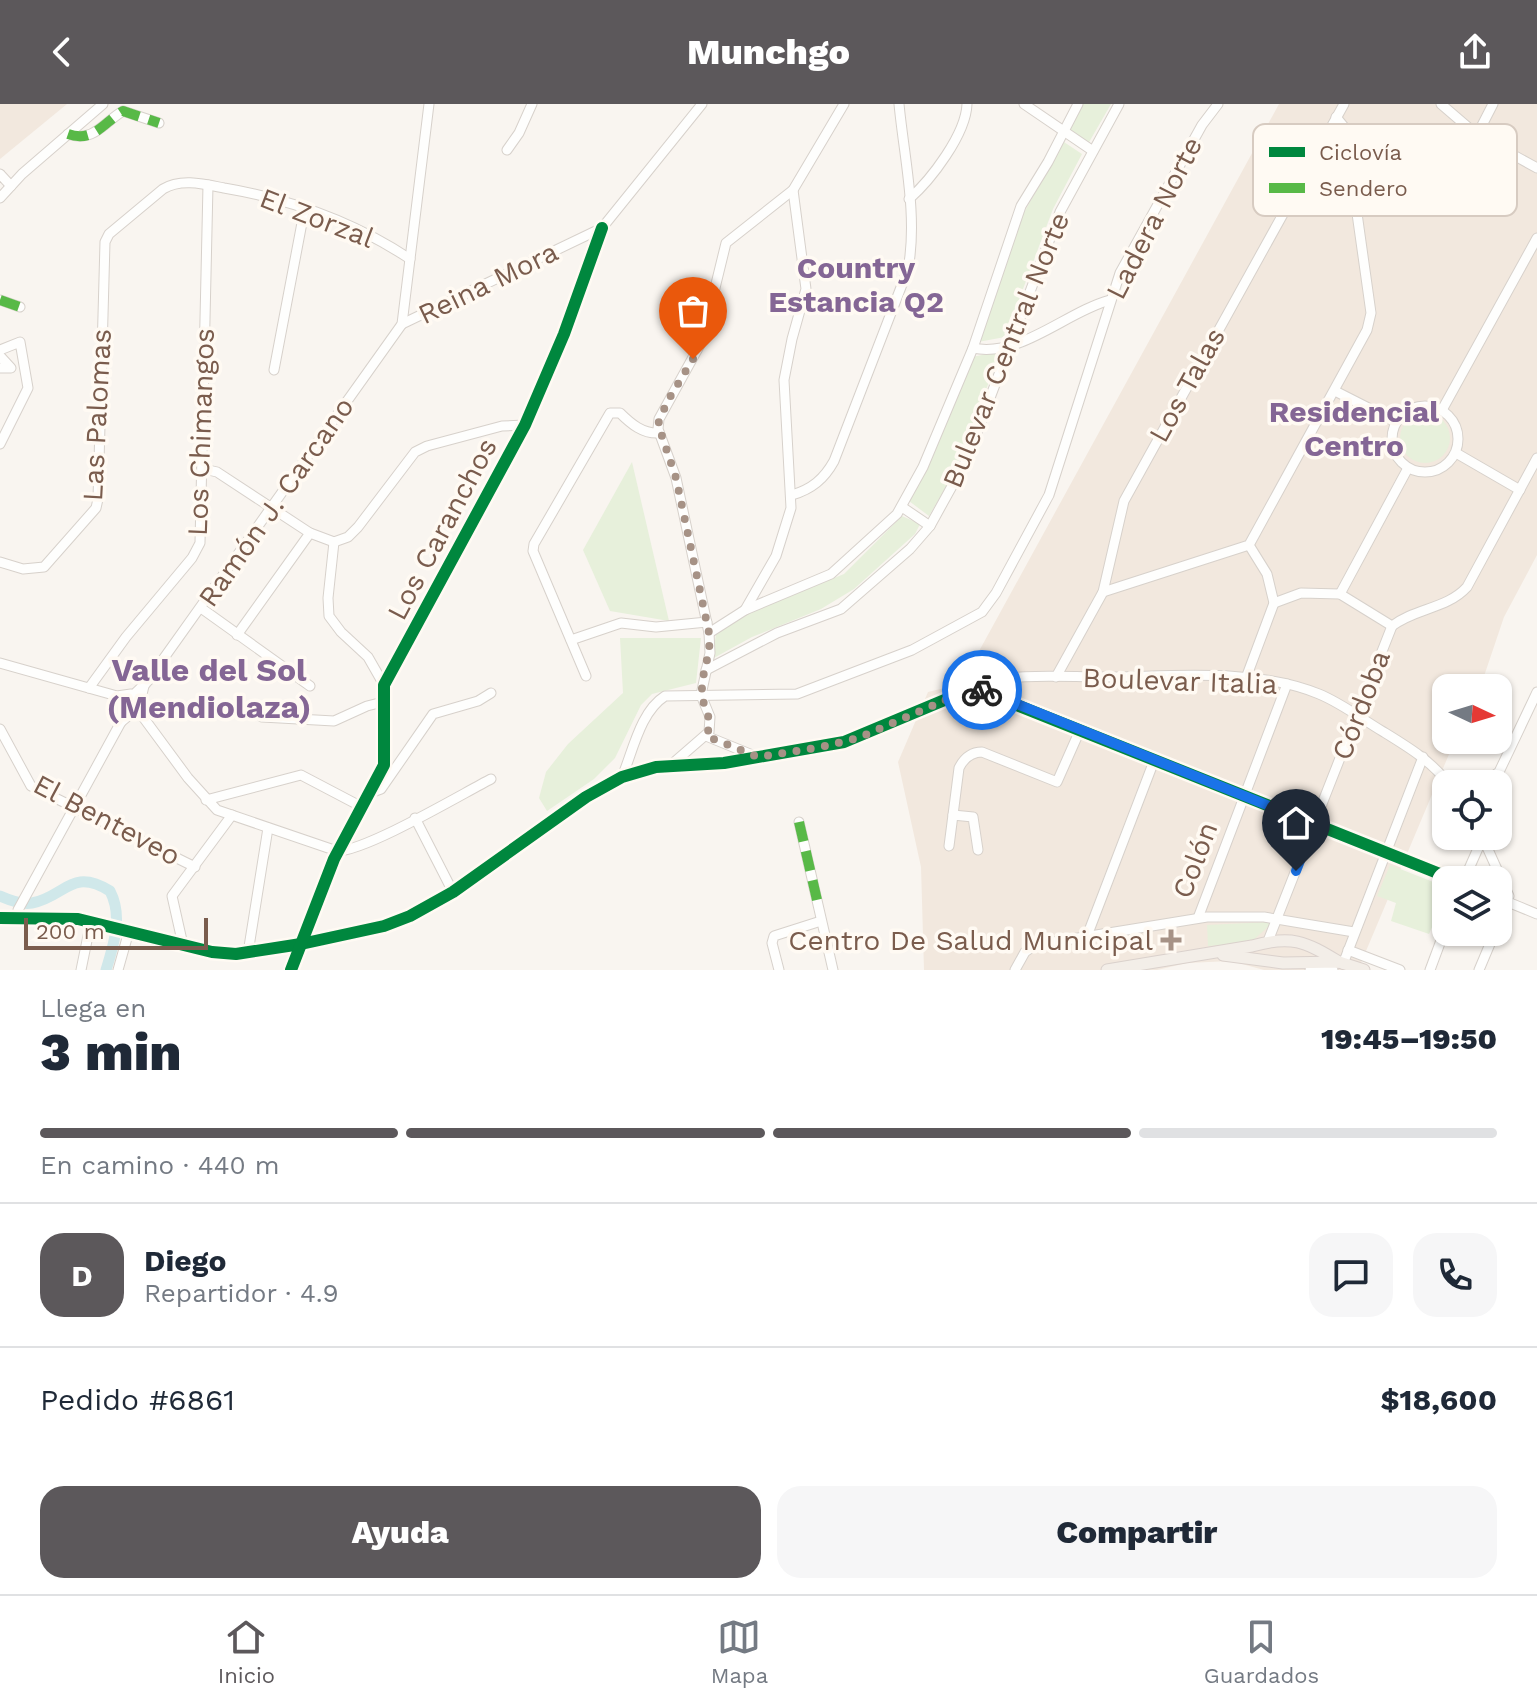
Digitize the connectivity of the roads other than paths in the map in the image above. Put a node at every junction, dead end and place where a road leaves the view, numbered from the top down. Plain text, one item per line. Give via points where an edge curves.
1 (103, 104) edge
2 (429, 104) edge
3 (532, 104) edge
4 (702, 104) edge
5 (844, 104) edge
6 (899, 104) edge
7 (967, 104) edge
8 (1024, 104) edge
9 (1078, 104) edge
10 (1119, 104) edge
11 (1218, 104) edge
12 (1344, 104) edge
13 (1441, 104) edge
14 (1493, 104) edge
15 (692, 109) edge
16 (1336, 117) junction
17 (159, 123) dead end
18 (1332, 124) edge
19 (1342, 124) edge
20 (1464, 124) edge
21 (1483, 124) edge
22 (1062, 131) junction
23 (68, 134) junction
24 (507, 150) dead end
25 (1093, 151) junction
26 (1517, 157) edge
27 (1537, 168) edge
28 (0, 174) edge
29 (208, 185) junction
30 (11, 186) junction
31 (793, 190) junction
32 (0, 198) edge
33 (909, 199) junction
34 (305, 207) junction
35 (1281, 216) edge
36 (1357, 216) edge
37 (602, 228) junction
38 (1537, 238) edge
39 (104, 246) joint
40 (410, 259) junction
41 (0, 300) edge
42 (1110, 300) junction
43 (20, 307) dead end
44 (402, 324) junction
45 (1009, 347) junction
46 (973, 348) junction
47 (0, 353) edge
48 (0, 368) edge
49 (274, 370) dead end
50 (1335, 391) junction
51 (1442, 410) junction
52 (1396, 422) junction
53 (525, 425) junction
54 (659, 433) junction
55 (0, 444) edge
56 (1456, 453) junction
57 (1537, 458) edge
58 (1408, 468) junction
59 (204, 469) junction
60 (1520, 490) junction
61 (792, 495) junction
62 (902, 507) junction
63 (272, 508) junction
64 (930, 526) junction
65 (310, 533) junction
66 (334, 542) junction
67 (1249, 545) junction
68 (0, 562) edge
69 (1103, 592) junction
70 (1340, 594) junction
71 (1274, 603) junction
72 (201, 608) junction
73 (745, 610) junction
74 (707, 622) junction
75 (1392, 626) junction
76 (709, 633) junction
77 (237, 635) junction
78 (571, 640) junction
79 (0, 663) edge
80 (706, 670) junction
81 (586, 676) dead end
82 (1056, 677) junction
83 (1246, 678) junction
84 (1287, 684) junction
85 (384, 685) junction
86 (310, 686) dead end
87 (978, 686) junction
88 (89, 688) junction
89 (1537, 692) edge
90 (491, 693) dead end
91 (701, 695) junction
92 (117, 696) junction
93 (137, 697) junction
94 (383, 702) junction
95 (1534, 708) edge
96 (129, 712) junction
97 (256, 713) dead end
98 (1358, 716) junction
99 (143, 717) junction
100 (0, 729) edge
101 (1080, 730) junction
102 (706, 736) junction
103 (758, 757) junction
104 (1423, 757) junction
105 (1154, 761) junction
106 (671, 766) junction
107 (1438, 770) edge
108 (1500, 770) edge
109 (622, 777) junction
110 (491, 779) dead end
111 (370, 793) junction
112 (1245, 797) junction
113 (206, 800) junction
114 (362, 807) junction
115 (74, 809) junction
116 (232, 815) junction
117 (953, 815) junction
118 (415, 818) junction
119 (799, 822) dead end
120 (1314, 824) junction
121 (268, 828) junction
122 (949, 846) dead end
123 (978, 850) dead end
124 (337, 851) junction
125 (1386, 853) junction
126 (195, 867) junction
127 (1432, 871) edge
128 (453, 892) junction
129 (1512, 904) edge
130 (18, 914) junction
131 (1537, 914) edge
132 (0, 918) edge
133 (1198, 918) junction
134 (1278, 918) junction
135 (91, 921) junction
136 (821, 921) junction
137 (126, 930) junction
138 (1354, 932) junction
139 (1087, 936) junction
140 (1268, 941) junction
141 (1297, 942) junction
142 (301, 944) junction
143 (183, 945) junction
144 (1439, 946) edge
145 (1489, 946) edge
146 (1348, 950) junction
147 (248, 953) junction
148 (1205, 954) junction
149 (1269, 964) edge
150 (1136, 965) junction
151 (1338, 965) edge
152 (1305, 966) edge
153 (1019, 968) edge
154 (81, 970) edge
155 (118, 970) edge
156 (291, 970) edge
157 (779, 970) edge
158 (833, 970) edge
159 (1107, 970) edge
160 (1123, 970) edge
161 (1364, 970) edge
162 (1400, 970) edge
163 (1430, 970) edge
164 (1479, 970) edge

1 - 23 street
2 - 40 street
3 - 24 street
4 - 15 street, Reina Mora
5 - 31 street
6 - 33 street
7 - 33 street via 959,136
8 - 22 street
9 - 22 street
10 - 25 street, Bulevar Central Norte
11 - 42 street, Ladera Norte via 1120,273
12 - 16 street, Los Talas
13 - 20 street
14 - 21 street
15 - 37 street, Reina Mora
16 - 18 street, Los Talas
16 - 19 street
17 - 23 street via 123,111 92,134
22 - 25 street
22 - 46 street via 1021,206
23 - 30 street
25 - 45 street, Bulevar Central Norte via 1060,212
26 - 27 street
28 - 30 street
29 - 34 street, El Zorzal
29 - 39 street, El Zorzal via 173,184 109,234
29 - 59 street, Los Chimangos
30 - 32 street
31 - 54 street via 726,243 705,333 662,412
31 - 61 street via 806,289 784,380
33 - 61 street via 908,269 838,451 822,479
34 - 40 street, El Zorzal
34 - 49 street
35 - 69 street, Los Talas via 1124,501
36 - 50 street via 1371,319
37 - 44 street, Reina Mora
37 - 53 street, Los Caranchos
38 - 51 street
39 - 68 street, Las Palomas via 96,508 44,567 23,569
40 - 44 street
41 - 43 street
42 - 45 street
42 - 91 street, Ladera Norte via 1047,500 982,612 905,654 797,694
44 - 63 street, Ramón J. Carcano
45 - 46 street
45 - 64 street, Bulevar Central Norte via 967,459
46 - 62 street
47 - 48 street via 11,368
47 - 55 street via 20,342 28,388
50 - 52 street
50 - 67 street
51 - 52 street via 1412,408
51 - 56 street via 1459,434
52 - 58 street via 1395,452
53 - 66 street via 502,426 415,452 358,527
53 - 85 street, Los Caranchos
54 - 74 street via 676,478
54 - 78 street via 610,413 534,544
56 - 58 street via 1435,471
56 - 60 street
57 - 60 street
58 - 70 street
59 - 63 street
59 - 88 street, Los Chimangos via 199,548
60 - 75 street via 1460,595
61 - 73 street via 776,556
62 - 64 street
62 - 73 street via 831,574
63 - 65 street
63 - 72 street, Ramón J. Carcano
64 - 80 street, Bulevar Central Norte via 841,609 777,633
65 - 66 street
65 - 77 street
66 - 85 street via 329,616 368,657
67 - 69 street
67 - 71 street via 1267,574
69 - 82 street, Los Talas
70 - 71 street via 1301,593
70 - 75 street
71 - 83 street
72 - 77 street
72 - 93 street, Ramón J. Carcano
73 - 76 street
74 - 76 street
74 - 78 street via 656,627 621,623
75 - 98 street, Córdoba
76 - 80 street
77 - 86 street
78 - 81 street
79 - 88 street
80 - 91 street
82 - 83 street, Boulevar Italia
82 - 87 street, Boulevar Italia
83 - 84 street, Boulevar Italia
84 - 98 street, Boulevar Italia via 1322,695
84 - 112 street, Colón
85 - 94 street, Los Caranchos
87 - 101 street
87 - 103 street, Boulevar Italia via 858,738
88 - 92 street
89 - 95 street
90 - 111 street via 433,714 381,789
91 - 102 street via 710,717
91 - 109 street, Ladera Norte via 671,695 655,704
92 - 93 street
92 - 96 street
93 - 96 street, Ramón J. Carcano via 127,701
93 - 99 street
94 - 97 street via 340,720
94 - 111 street, Los Caranchos via 385,760
95 - 108 street
96 - 99 street
96 - 115 street, Ramón J. Carcano
98 - 104 street, Boulevar Italia
98 - 120 street, Córdoba
99 - 113 street
100 - 115 street, El Benteveo via 28,784
101 - 105 street
101 - 117 street via 1057,782 982,752 968,756 959,768
102 - 103 street
102 - 106 street
103 - 106 street, Boulevar Italia
104 - 107 street, Boulevar Italia
104 - 125 street
105 - 112 street
105 - 139 street
106 - 109 street, Boulevar Italia
109 - 128 street, Boulevar Italia
110 - 118 street
111 - 114 street, Los Caranchos
112 - 120 street
112 - 133 street, Colón
113 - 114 street via 301,775
113 - 116 street
114 - 124 street, Los Caranchos
115 - 126 street, El Benteveo
115 - 130 street, Ramón J. Carcano
116 - 121 street
116 - 126 street
117 - 122 street
117 - 123 street via 973,817
118 - 124 street
118 - 128 street
119 - 136 street
120 - 125 street
120 - 134 street, Córdoba
121 - 124 street
121 - 147 street
124 - 142 street, Los Caranchos
125 - 127 street
125 - 138 street
126 - 143 street via 172,896
128 - 142 street, Boulevar Italia via 384,926
129 - 131 street
130 - 132 street, Boulevar Italia
130 - 135 street, Boulevar Italia
133 - 134 street
133 - 139 street
134 - 138 street
134 - 140 street, Córdoba
134 - 141 street via 1283,933
135 - 137 street, Boulevar Italia
135 - 154 street
136 - 157 street via 774,936
136 - 158 street
137 - 143 street, Boulevar Italia
137 - 155 street
138 - 146 street
139 - 153 street via 1029,948
140 - 141 main road
140 - 148 main road
140 - 149 main road via 1264,950
141 - 151 main road
141 - 152 main road via 1305,953
142 - 147 street, Boulevar Italia
142 - 156 street, Los Caranchos
143 - 147 street, Boulevar Italia
144 - 163 street
145 - 164 street
146 - 151 street
146 - 162 street
148 - 149 main road
148 - 150 main road
149 - 152 main road
150 - 159 main road
150 - 160 main road
151 - 152 main road
151 - 161 main road

